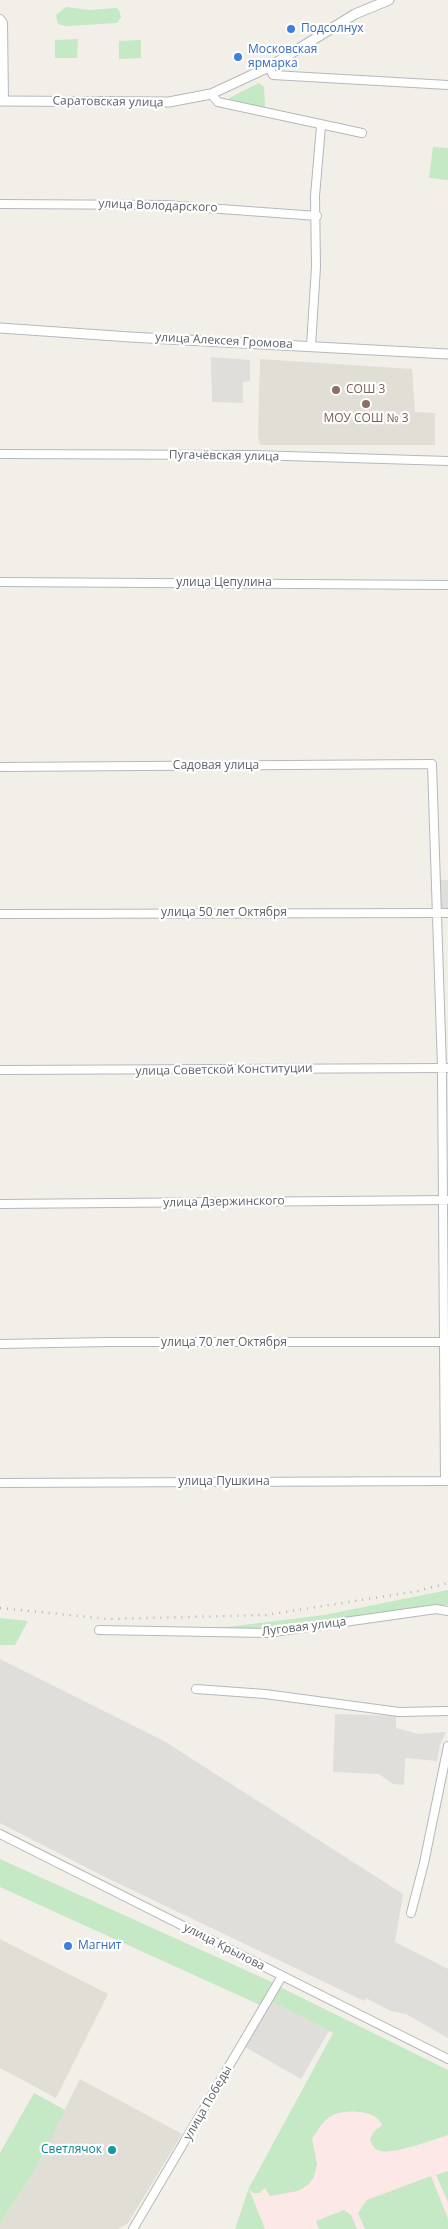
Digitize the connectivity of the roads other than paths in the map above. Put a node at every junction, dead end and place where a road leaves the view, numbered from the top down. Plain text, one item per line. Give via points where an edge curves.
1 (389, 0) edge
2 (0, 19) edge
3 (269, 66) junction
4 (448, 85) edge
5 (211, 94) junction
6 (2, 101) edge
7 (321, 126) junction
8 (362, 133) dead end
9 (0, 204) edge
10 (317, 216) junction
11 (0, 328) edge
12 (311, 346) junction
13 (448, 354) edge
14 (0, 454) edge
15 (448, 461) edge
16 (0, 582) edge
17 (448, 585) edge
18 (0, 767) edge
19 (438, 912) junction
20 (448, 912) edge
21 (0, 914) edge
22 (445, 1068) edge
23 (0, 1070) edge
24 (446, 1200) edge
25 (0, 1204) edge
26 (447, 1342) edge
27 (0, 1344) edge
28 (446, 1481) edge
29 (0, 1483) edge
30 (448, 1611) edge
31 (99, 1630) dead end
32 (196, 1689) dead end
33 (448, 1711) edge
34 (448, 1746) edge
35 (0, 1834) edge
36 (411, 1913) dead end
37 (282, 1976) junction
38 (448, 2059) edge
39 (133, 2229) edge

1 - 3 street, Саратовская улица via 355,14
2 - 6 street
3 - 4 street via 272,74
3 - 5 street, Саратовская улица
5 - 6 street, Саратовская улица via 169,102
5 - 7 street via 218,102
7 - 8 street
7 - 10 street via 315,196
9 - 10 street, улица Володарского via 166,205
10 - 12 street
11 - 12 street, улица Алексея Громова
12 - 13 street, улица Алексея Громова
14 - 15 street, Пугачёвская улица via 254,455
16 - 17 street, улица Цепулина
18 - 19 street, Садовая улица via 432,764
19 - 20 street, улица 50 лет Октября
19 - 21 street, улица 50 лет Октября
19 - 22 street
22 - 23 street, улица Советской Конституции
22 - 24 street
24 - 25 street, улица Дзержинского
24 - 26 street
26 - 27 street, улица 70 лет Октября
26 - 28 street
28 - 29 street, улица Пушкина
30 - 31 street, Луговая улица via 436,1609 267,1633
32 - 33 street via 274,1695 399,1712
34 - 36 street
35 - 37 street, улица Крылова
37 - 38 street, улица Крылова
37 - 39 street, улица Победы

